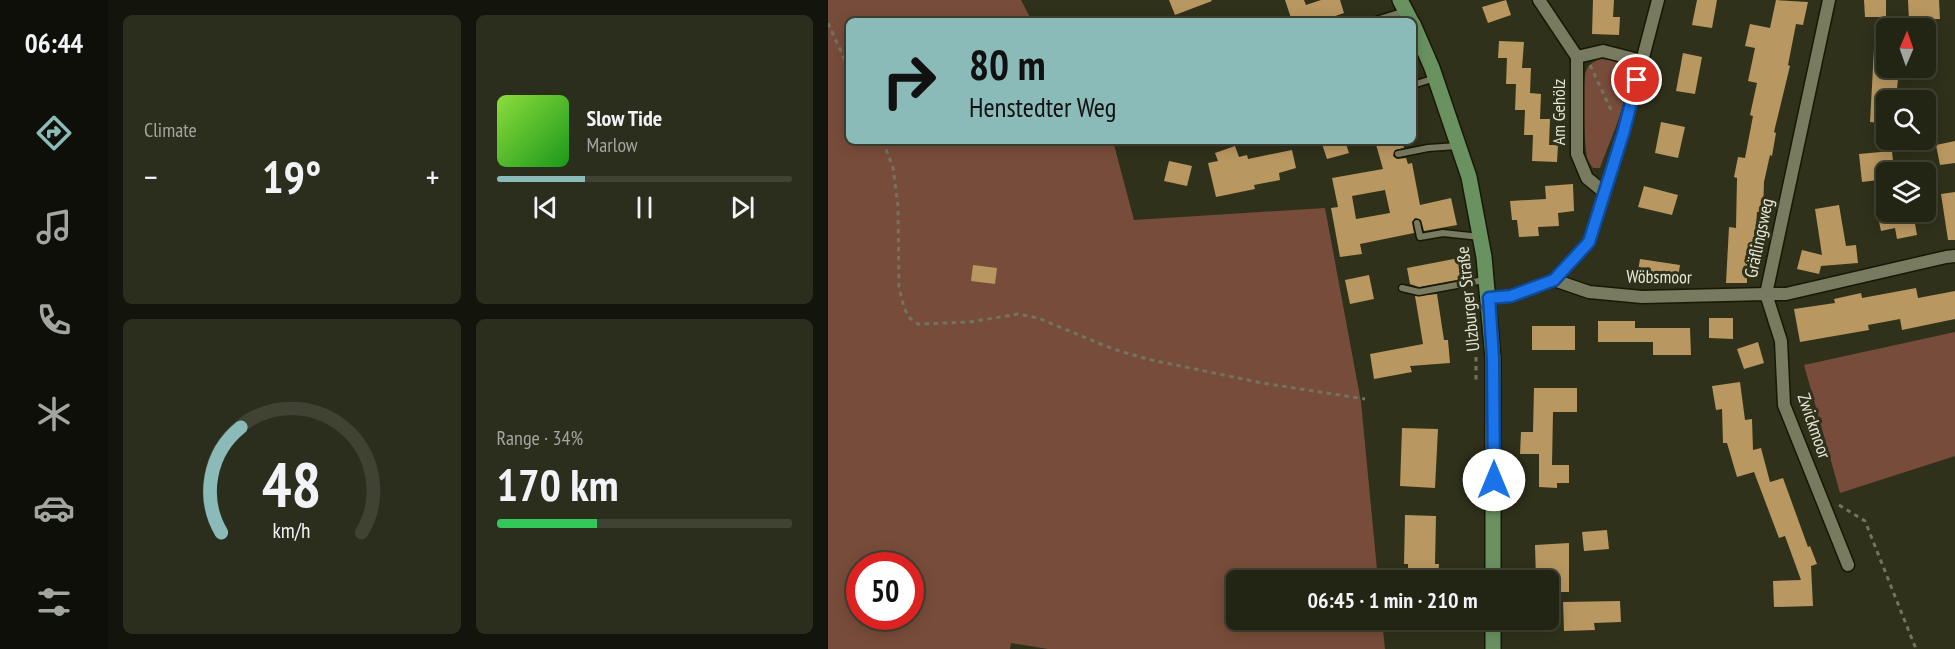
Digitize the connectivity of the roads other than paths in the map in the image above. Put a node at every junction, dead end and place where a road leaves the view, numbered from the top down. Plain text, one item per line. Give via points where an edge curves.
1 (1539, 0) edge
2 (1658, 0) edge
3 (1829, 0) edge
4 (1407, 14) edge
5 (1388, 18) edge
6 (1416, 34) edge
7 (1581, 56) junction
8 (1642, 61) junction
9 (1436, 78) junction
10 (1416, 84) edge
11 (1458, 146) junction
12 (1398, 154) dead end
13 (1604, 192) junction
14 (1417, 223) dead end
15 (1481, 237) junction
16 (1955, 256) edge
17 (1488, 280) junction
18 (1554, 280) junction
19 (1402, 288) dead end
20 (1766, 294) junction
21 (1489, 298) junction
22 (1848, 565) dead end
23 (1493, 570) edge
24 (1493, 630) edge
25 (1493, 649) edge

1 - 7 street, Am Gehölz
2 - 8 street
3 - 20 street, Gräflingsweg
4 - 5 lane
6 - 9 main road, Ulzburger Straße
7 - 8 street via 1603,51
7 - 13 street, Am Gehölz via 1577,154 1587,178
8 - 13 street
9 - 10 lane
9 - 11 main road, Ulzburger Straße
11 - 12 lane
11 - 15 main road, Ulzburger Straße via 1469,177
13 - 18 street via 1589,242
14 - 15 lane via 1420,237 1443,233
15 - 17 main road, Ulzburger Straße
16 - 20 street, Gräflingsweg via 1786,294
17 - 19 lane via 1419,292
17 - 21 main road, Ulzburger Straße
18 - 20 street, Wöbsmoor via 1589,292 1642,297
18 - 21 street via 1511,296
20 - 22 street, Zwickmoor via 1781,341 1784,405
21 - 23 main road, Ulzburger Straße via 1494,385
24 - 25 main road

